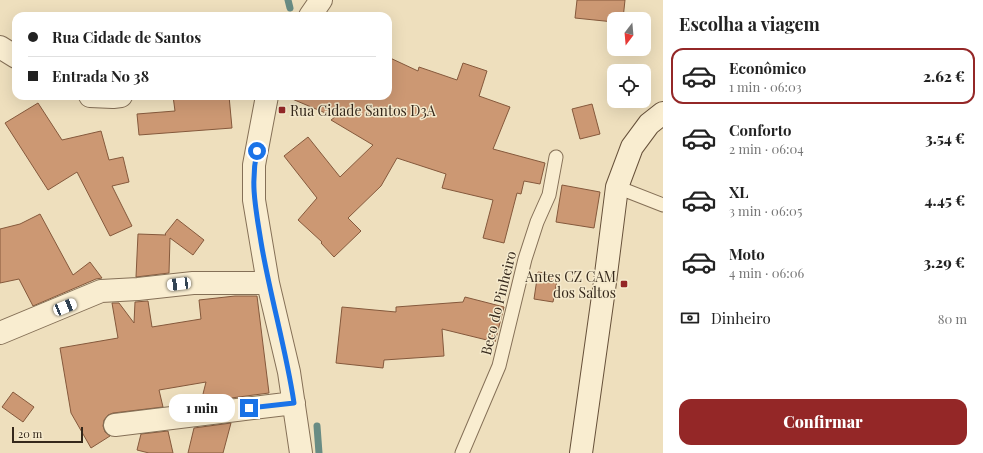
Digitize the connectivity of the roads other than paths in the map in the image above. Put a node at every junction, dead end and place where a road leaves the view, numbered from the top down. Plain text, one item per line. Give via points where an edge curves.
1 (321, 0) edge
2 (313, 12) edge
3 (0, 47) edge
4 (12, 54) edge
5 (266, 100) edge
6 (663, 113) edge
7 (556, 157) dead end
8 (617, 186) junction
9 (663, 205) edge
10 (268, 284) junction
11 (0, 333) edge
12 (294, 403) junction
13 (115, 425) dead end
14 (301, 453) edge
15 (462, 453) edge
16 (582, 453) edge

1 - 2 street
3 - 4 street
5 - 10 street via 254,165 254,200
6 - 8 street via 649,124 632,147
7 - 15 lane, Beco do Pinheiro via 549,195 525,259 499,366
8 - 9 lane
8 - 16 street
10 - 11 street via 193,283 102,291
10 - 12 street
12 - 13 street
12 - 14 street

